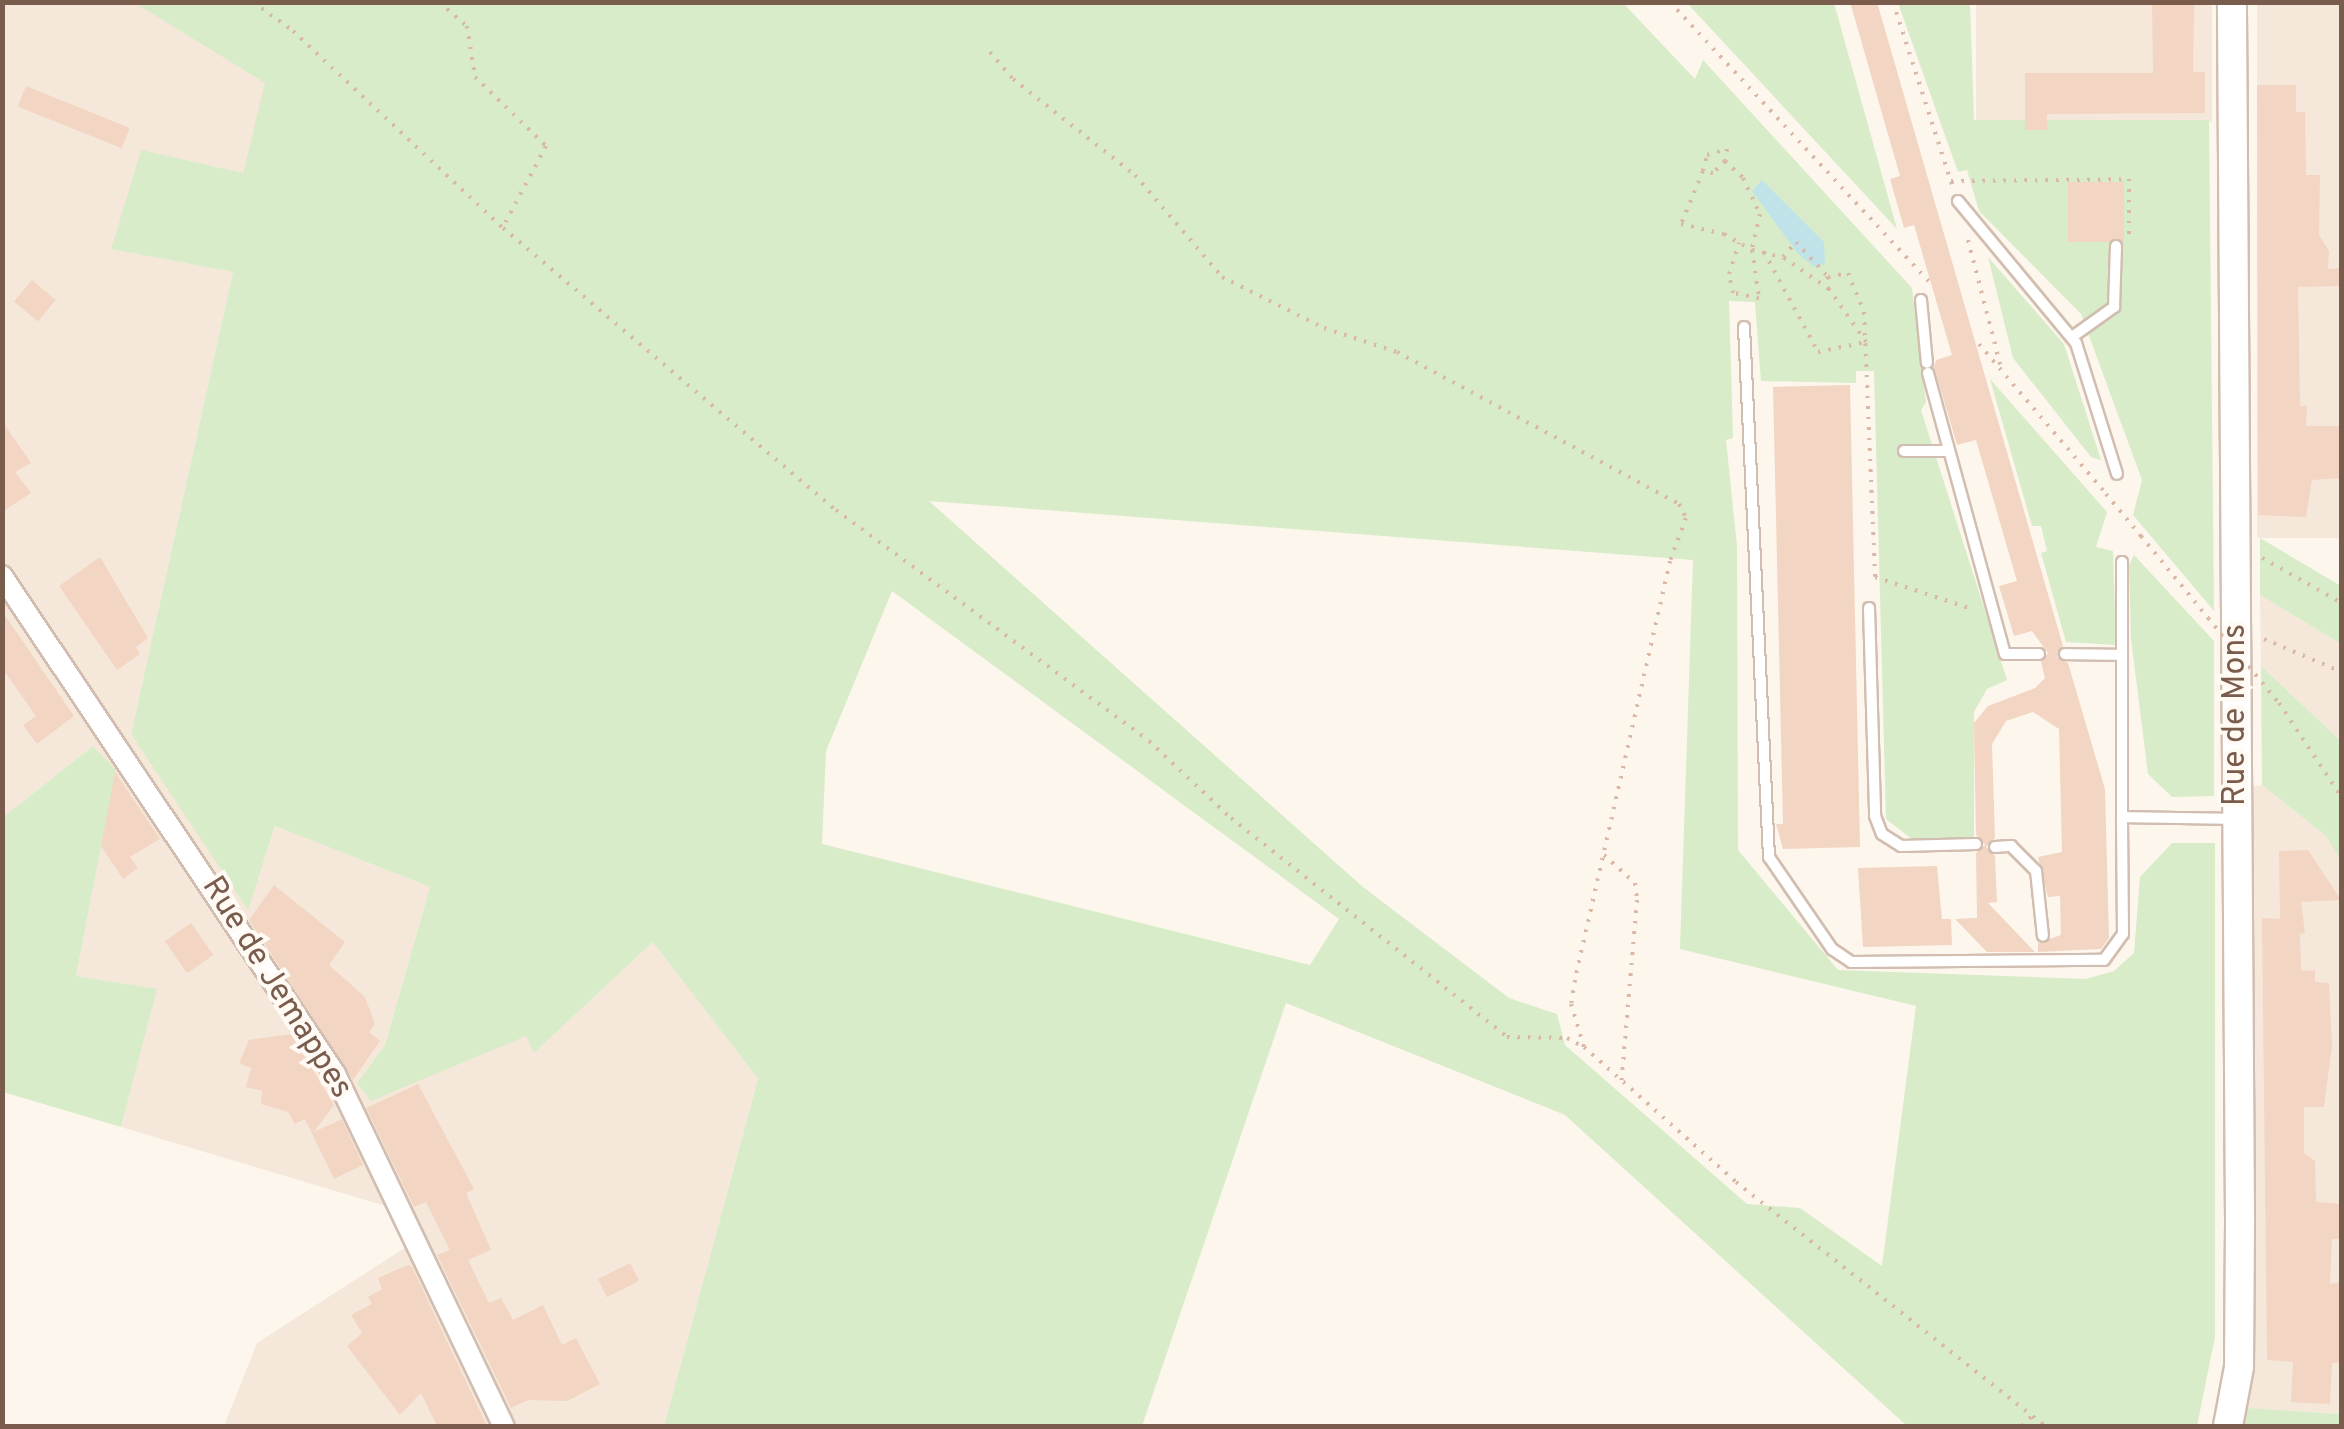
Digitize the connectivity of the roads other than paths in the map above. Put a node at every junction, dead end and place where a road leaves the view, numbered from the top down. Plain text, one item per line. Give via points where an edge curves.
1 (2232, 2) edge
2 (1958, 201) dead end
3 (2116, 246) dead end
4 (1921, 300) dead end
5 (1744, 327) dead end
6 (2072, 338) junction
7 (1904, 451) dead end
8 (1946, 451) junction
9 (2117, 474) dead end
10 (2122, 562) dead end
11 (2, 576) edge
12 (1869, 608) dead end
13 (2039, 654) dead end
14 (2066, 654) dead end
15 (2122, 655) junction
16 (2122, 817) junction
17 (2236, 819) junction
18 (1976, 844) dead end
19 (1995, 847) dead end
20 (2043, 936) dead end
21 (504, 1426) edge
22 (2228, 1426) edge

1 - 17 main road, Rue de Mons
2 - 6 lane
3 - 6 lane via 2114,306
4 - 8 lane via 1927,368
5 - 16 lane via 1769,857 1832,949 1852,962 2104,960 2118,948
6 - 9 lane
7 - 8 lane
8 - 13 lane via 2005,654
10 - 15 lane
11 - 21 street, Rue de Jemappes via 335,1074
12 - 18 lane via 1875,816 1882,834 1901,846
14 - 15 lane
15 - 16 lane
16 - 17 lane
17 - 22 main road, Rue de Mons via 2240,1367
19 - 20 lane via 2011,846 2036,871

